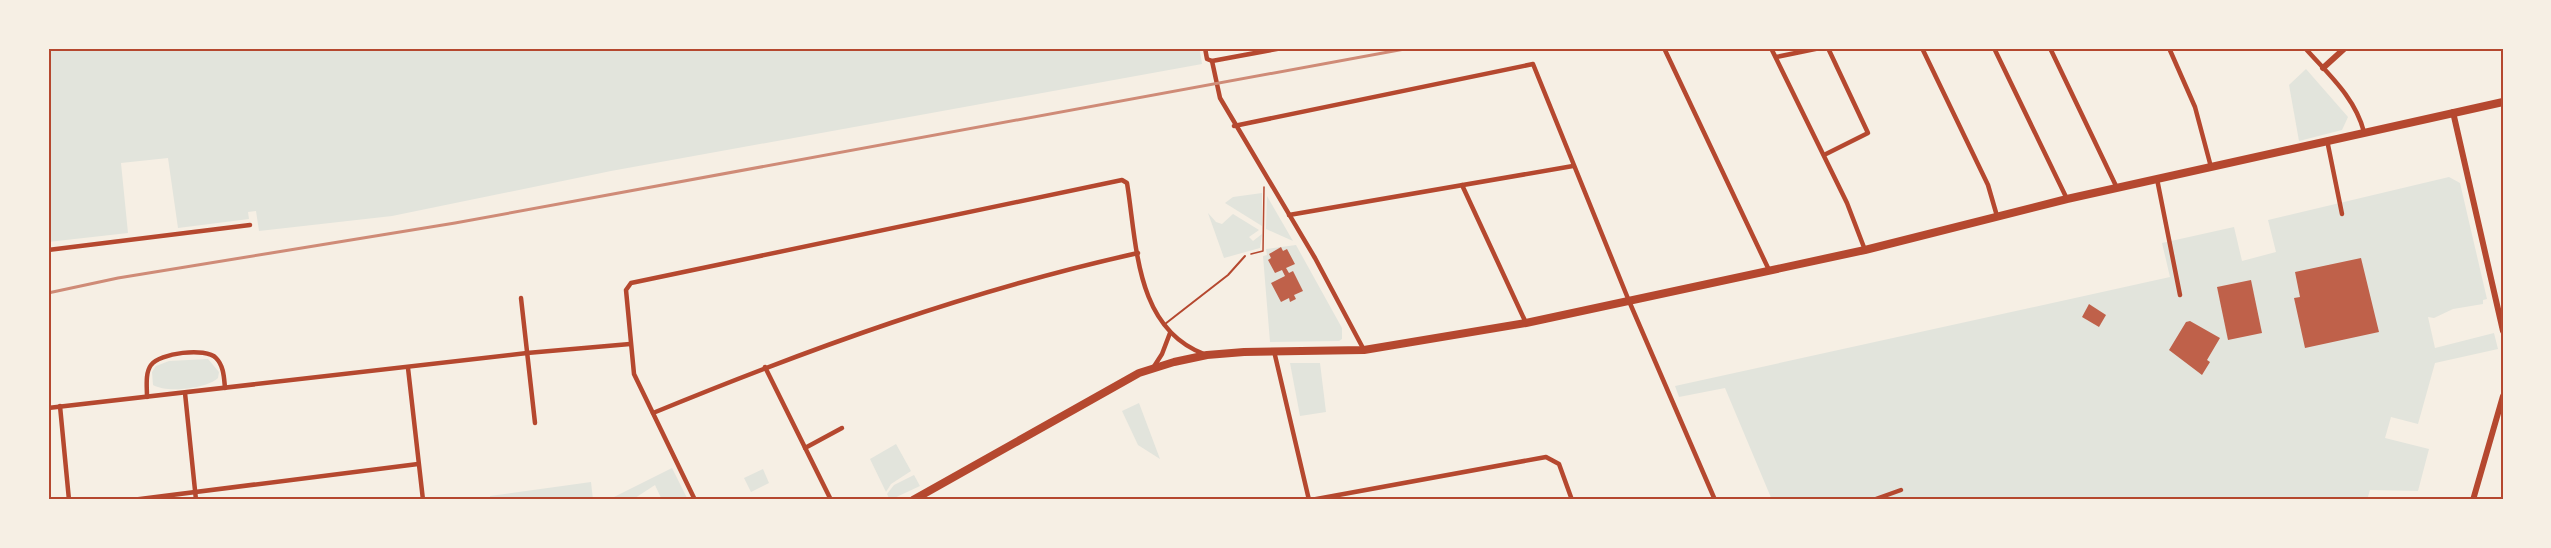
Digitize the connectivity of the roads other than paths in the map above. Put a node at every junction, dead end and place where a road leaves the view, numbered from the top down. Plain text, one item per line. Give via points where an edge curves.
1 (1205, 48) edge
2 (1282, 48) edge
3 (1664, 48) edge
4 (1771, 48) edge
5 (1820, 48) edge
6 (1828, 48) edge
7 (1922, 48) edge
8 (1994, 48) edge
9 (2050, 48) edge
10 (2169, 48) edge
11 (2305, 48) edge
12 (2345, 48) edge
13 (1776, 57) junction
14 (1212, 62) junction
15 (2323, 68) junction
16 (2503, 102) edge
17 (2453, 112) junction
18 (1234, 126) junction
19 (2364, 132) junction
20 (2327, 140) junction
21 (1824, 155) junction
22 (1573, 166) junction
23 (2211, 167) junction
24 (2157, 179) junction
25 (1462, 185) junction
26 (2117, 188) junction
27 (2067, 200) junction
28 (2342, 214) dead end
29 (1289, 215) junction
30 (1997, 216) junction
31 (250, 225) dead end
32 (48, 250) edge
33 (1865, 250) junction
34 (1138, 253) junction
35 (1245, 256) road end
36 (1769, 270) junction
37 (2180, 295) dead end
38 (521, 298) dead end
39 (1629, 301) junction
40 (1526, 324) junction
41 (1163, 326) junction
42 (2503, 331) edge
43 (1170, 333) junction
44 (630, 344) junction
45 (1364, 350) junction
46 (1274, 351) junction
47 (527, 353) junction
48 (1207, 355) junction
49 (765, 367) junction
50 (408, 368) junction
51 (1153, 368) junction
52 (225, 388) junction
53 (185, 393) junction
54 (2503, 396) edge
55 (147, 397) junction
56 (60, 406) junction
57 (48, 408) edge
58 (653, 413) junction
59 (535, 423) dead end
60 (842, 428) dead end
61 (805, 448) junction
62 (418, 464) junction
63 (1901, 490) dead end
64 (195, 493) junction
65 (69, 500) edge
66 (132, 500) edge
67 (196, 500) edge
68 (423, 500) edge
69 (695, 500) edge
70 (831, 500) edge
71 (913, 500) edge
72 (1310, 500) edge
73 (1572, 500) edge
74 (1715, 500) edge
75 (1873, 500) edge
76 (2474, 500) edge

1 - 14 street via 1207,59
2 - 14 street
3 - 36 street
4 - 13 street
5 - 13 street
6 - 21 street via 1868,133
7 - 30 street via 1988,185
8 - 27 street
9 - 26 street
10 - 23 street via 2195,107
11 - 15 street
12 - 15 street
13 - 21 street
14 - 18 street via 1220,98
15 - 19 street via 2356,108
16 - 17 main road
17 - 19 main road
17 - 42 street
18 - 22 street via 1533,64
18 - 29 street
19 - 20 main road
20 - 23 main road
20 - 28 street
21 - 33 street
22 - 25 street
22 - 39 street
23 - 24 main road
24 - 26 main road
24 - 37 street
25 - 29 street
25 - 40 street
26 - 27 main road
27 - 30 main road
29 - 45 street
30 - 33 main road
31 - 32 street
33 - 36 main road
34 - 41 street via 1149,302
34 - 44 street via 1127,183 1122,180 631,283 626,290
34 - 49 street via 916,313
35 - 41 lane via 1228,275
36 - 39 main road
38 - 47 street
39 - 40 main road
39 - 74 street
40 - 45 main road
41 - 43 street
43 - 48 street via 1187,347
43 - 51 street
44 - 47 street
44 - 58 street via 634,374
45 - 46 main road
46 - 48 main road
46 - 72 street
47 - 50 street
47 - 59 street
48 - 51 main road
49 - 58 street
49 - 61 street
50 - 52 street
50 - 62 street
51 - 71 main road
52 - 53 street
52 - 55 street via 218,359 208,352 199,352 157,359 150,365
53 - 55 street
53 - 64 street
54 - 76 street
55 - 56 street
56 - 57 street
56 - 65 street
58 - 69 street
60 - 61 street
61 - 70 street
62 - 64 street
62 - 68 street
63 - 75 street
64 - 66 street
64 - 67 street
72 - 73 street via 1546,457 1559,464

